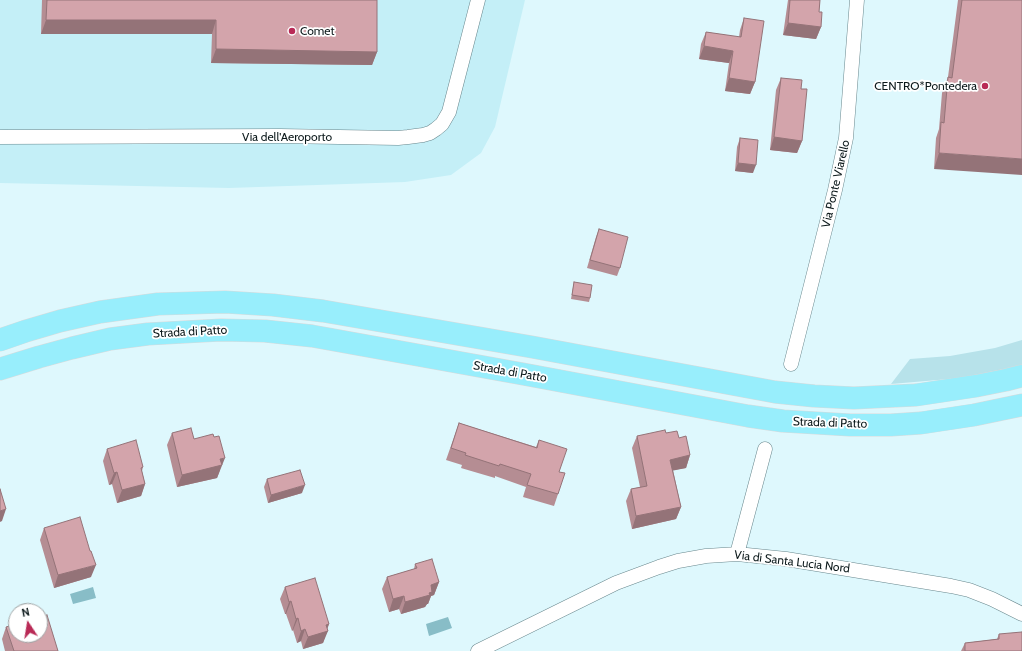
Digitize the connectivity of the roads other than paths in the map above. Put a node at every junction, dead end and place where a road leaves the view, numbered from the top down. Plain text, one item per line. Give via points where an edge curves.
1 (478, 0) edge
2 (857, 0) edge
3 (0, 137) edge
4 (0, 340) edge
5 (791, 364) dead end
6 (0, 369) edge
7 (1022, 376) edge
8 (1022, 405) edge
9 (765, 449) dead end
10 (737, 554) junction
11 (1022, 614) edge
12 (478, 651) edge

1 - 3 street, Via dell'Aeroporto via 449,112 442,124 424,135 398,138
2 - 5 street, Via Ponte Viarello via 846,138 836,190
4 - 7 main road via 60,321 100,312 158,304 225,302 323,311 775,392 814,396 854,398 916,395
6 - 8 main road, Strada di Patto via 39,356 148,334 221,330 265,331 312,336 783,421 850,425 921,423
9 - 10 street
10 - 11 street, Via di Santa Lucia Nord via 786,559 951,586 992,599
10 - 12 street, Via di Santa Lucia Nord via 678,561 644,572 616,583

